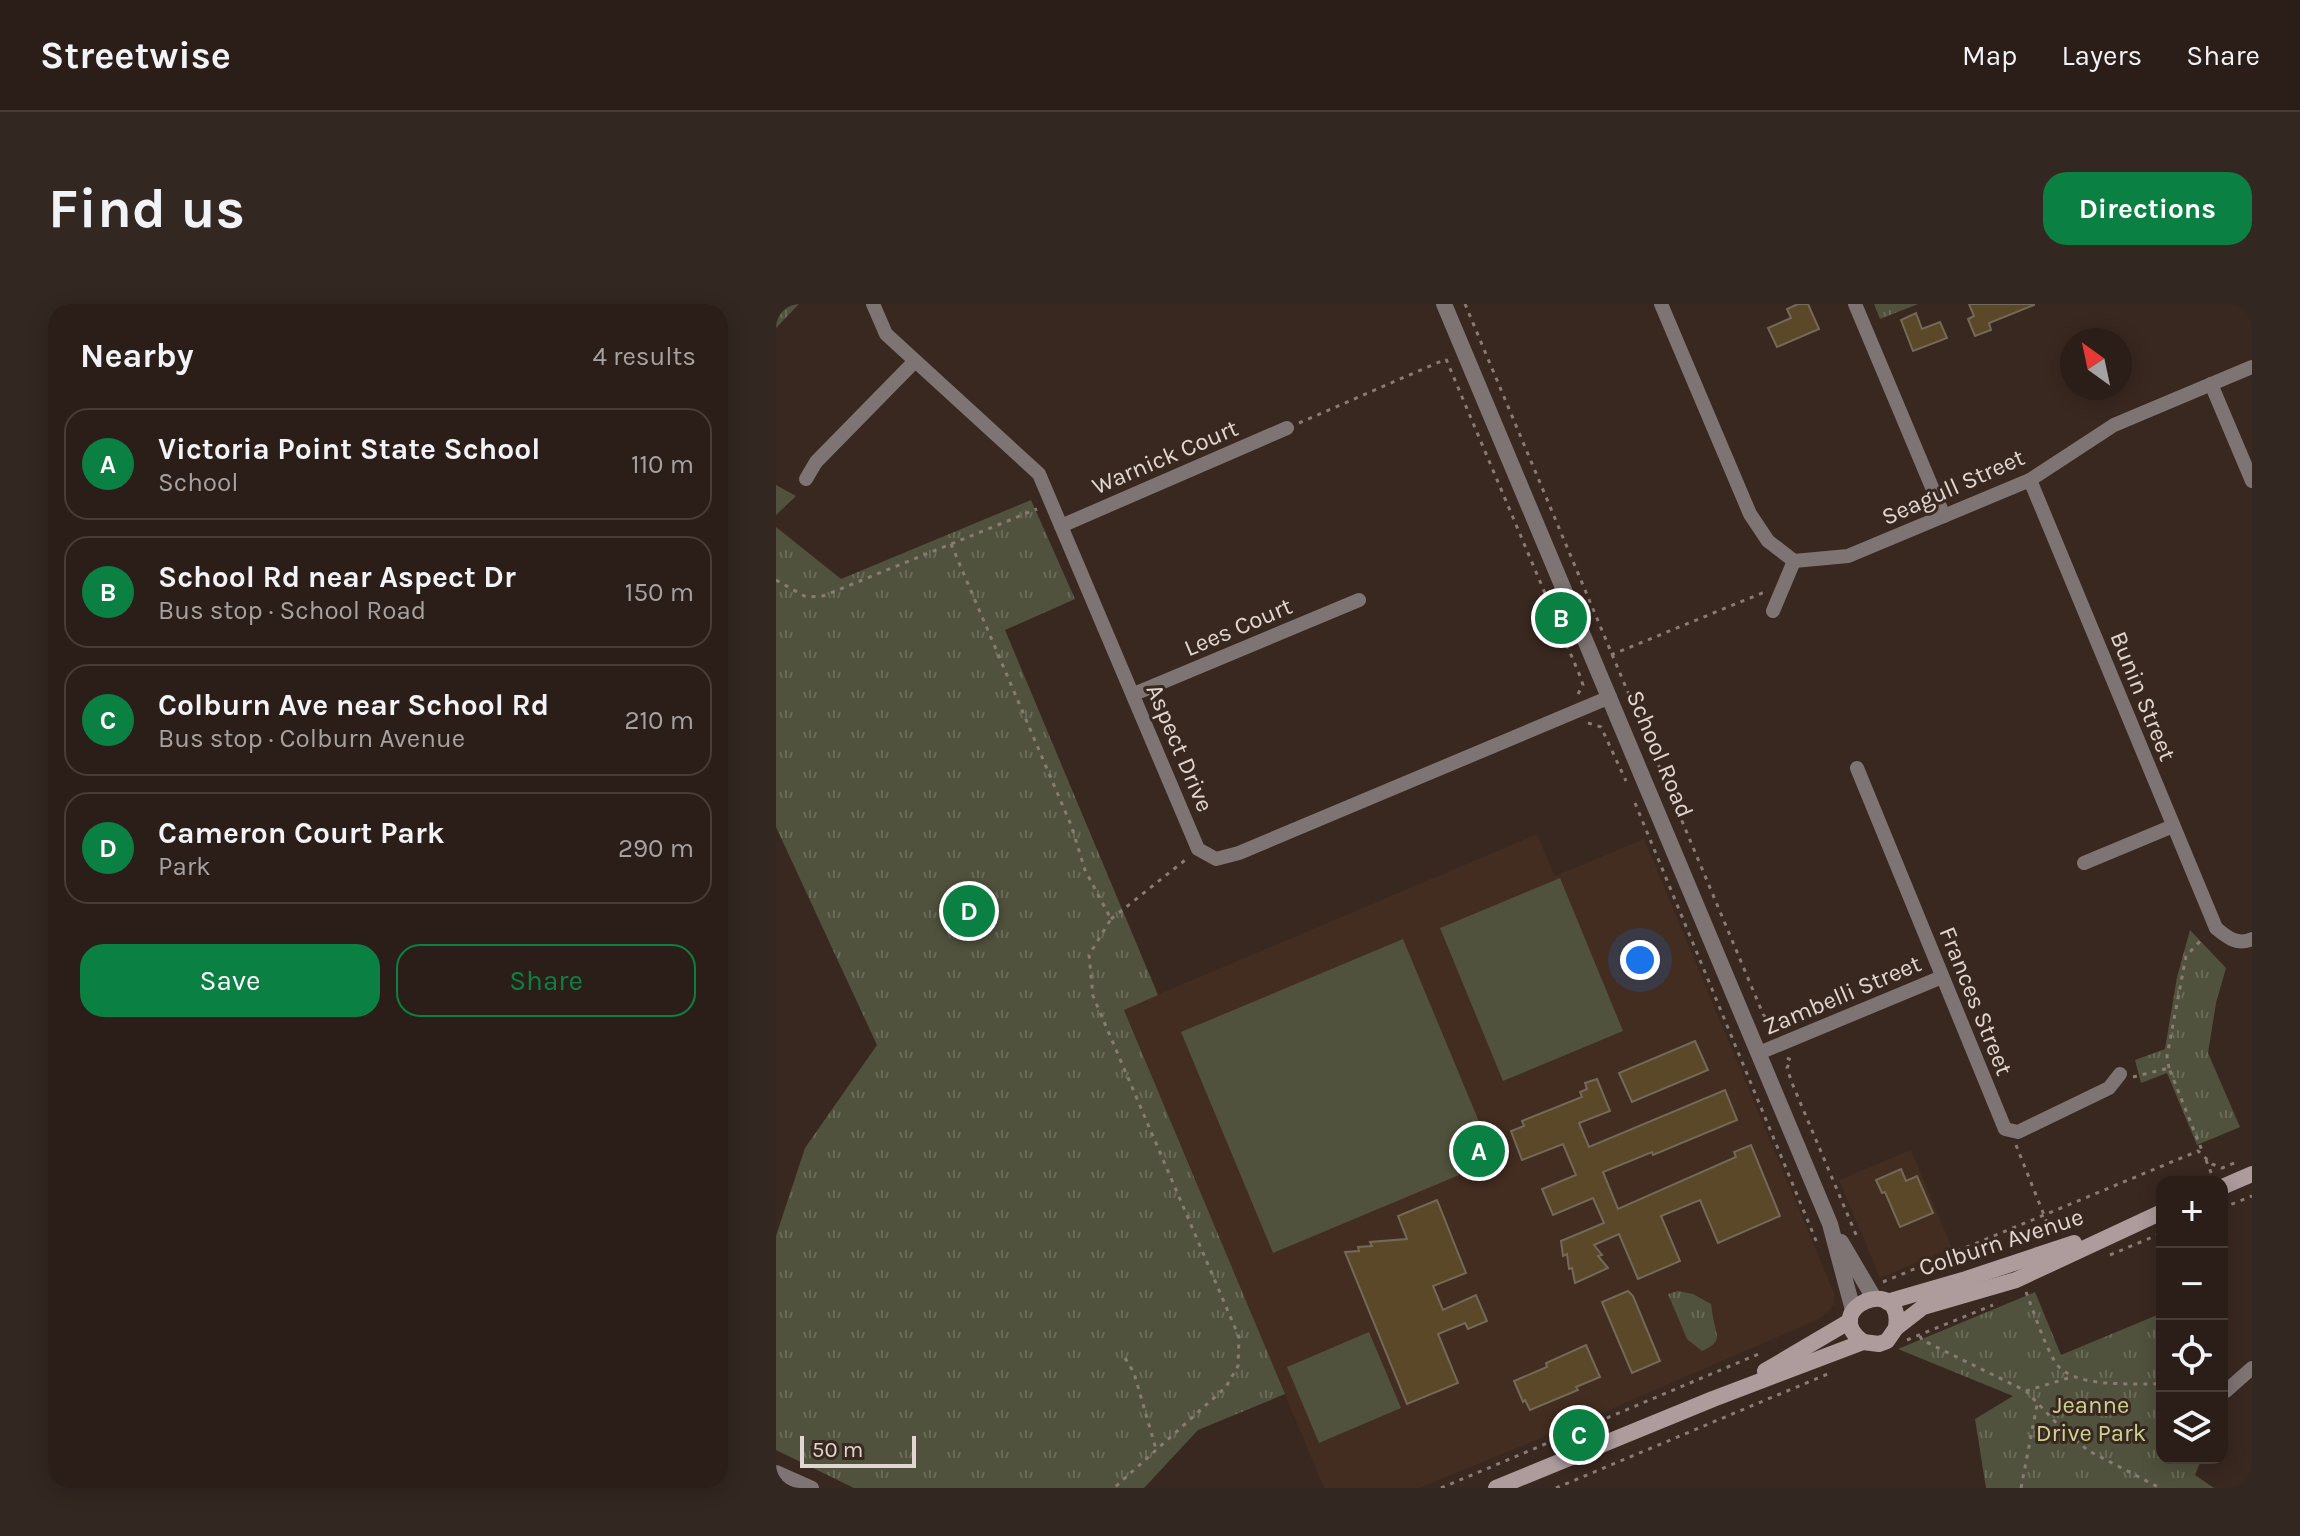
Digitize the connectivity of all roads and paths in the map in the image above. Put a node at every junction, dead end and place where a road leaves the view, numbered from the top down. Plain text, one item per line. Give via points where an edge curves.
1 (784, 304) edge
2 (873, 304) edge
3 (1444, 304) edge
4 (1465, 304) edge
5 (1661, 304) edge
6 (1855, 304) edge
7 (776, 314) edge
8 (915, 361) junction
9 (2252, 367) edge
10 (2211, 384) junction
11 (1287, 428) joint
12 (806, 479) dead end
13 (2030, 480) junction
14 (2252, 481) edge
15 (1051, 503) junction
16 (1944, 516) junction
17 (1061, 526) junction
18 (951, 544) junction
19 (1794, 561) junction
20 (776, 580) edge
21 (1785, 583) junction
22 (1359, 600) dead end
23 (1773, 611) dead end
24 (1613, 655) junction
25 (1596, 662) junction
26 (1134, 694) junction
27 (1578, 694) dead end
28 (1610, 697) junction
29 (1584, 717) dead end
30 (1857, 768) dead end
31 (2173, 826) junction
32 (1198, 849) junction
33 (2084, 863) dead end
34 (1111, 919) junction
35 (2216, 928) junction
36 (2252, 939) edge
37 (1942, 977) junction
38 (1773, 1028) dead end
39 (1759, 1053) junction
40 (1786, 1058) dead end
41 (2169, 1068) junction
42 (2120, 1074) joint
43 (2005, 1129) junction
44 (2204, 1156) junction
45 (2242, 1160) dead end
46 (2252, 1174) edge
47 (2212, 1176) edge
48 (2228, 1184) edge
49 (2252, 1196) edge
50 (2228, 1206) edge
51 (2044, 1215) junction
52 (2156, 1215) edge
53 (1830, 1224) junction
54 (2129, 1227) junction
55 (1818, 1244) dead end
56 (1860, 1244) dead end
57 (2057, 1248) junction
58 (2016, 1280) junction
59 (1879, 1294) junction
60 (1923, 1307) junction
61 (1852, 1316) junction
62 (1896, 1328) junction
63 (1863, 1342) junction
64 (1771, 1348) dead end
65 (1125, 1358) dead end
66 (2252, 1368) edge
67 (2070, 1377) junction
68 (2156, 1384) edge
69 (2228, 1389) edge
70 (2026, 1391) junction
71 (1729, 1392) junction
72 (2037, 1403) junction
73 (1156, 1451) junction
74 (776, 1472) edge
75 (812, 1488) edge
76 (1114, 1488) edge
77 (1441, 1488) edge
78 (1496, 1488) edge
79 (2021, 1488) edge
80 (2160, 1488) edge

1 - 7 path
2 - 8 street, Aspect Drive via 886,334
3 - 25 street, School Road
4 - 24 path
5 - 19 street via 1750,514 1768,541
6 - 16 street
8 - 12 street via 816,462
8 - 15 street, Aspect Drive via 1039,474
9 - 10 street, Seagull Street
10 - 13 street, Seagull Street via 2114,425
10 - 14 street
11 - 17 street, Warnick Court
11 - 27 path via 1446,359 1580,676
13 - 16 street, Seagull Street
13 - 31 street, Bunin Street
15 - 17 street, Aspect Drive
15 - 18 path
16 - 19 street, Seagull Street via 1848,556
17 - 26 street, Aspect Drive
18 - 20 path via 823,596 806,597
18 - 34 path via 1071,825 1085,870
19 - 21 street
21 - 23 street
21 - 24 path
22 - 26 street, Lees Court
24 - 25 path
24 - 38 path
25 - 28 street, School Road
26 - 32 street, Aspect Drive
28 - 32 street, Aspect Drive via 1239,853 1216,859
28 - 39 street, School Road
29 - 55 path via 1601,727 1630,791
30 - 37 street, Frances Street
31 - 33 street
31 - 35 street, Bunin Street
32 - 34 path
34 - 73 path via 1089,955 1093,996 1239,1337 1238,1366 1226,1387
35 - 36 street via 2232,941
35 - 41 path via 2186,956
37 - 39 street, Zambelli Street
37 - 43 street, Frances Street
39 - 53 street, School Road
40 - 56 path
41 - 42 path via 2136,1077
41 - 44 path
42 - 43 street via 2109,1088 2033,1125 2018,1132
43 - 51 path
44 - 45 path via 2222,1168
44 - 47 path
44 - 51 path via 2198,1151
46 - 48 main road
49 - 50 path
51 - 57 path
51 - 59 path via 1883,1283
52 - 54 main road, Colburn Avenue
53 - 59 street, School Road
53 - 61 street, School Road
54 - 57 main road, Colburn Avenue
54 - 58 main road, Colburn Avenue
57 - 59 main road, Colburn Avenue via 1963,1280
58 - 60 main road, Colburn Avenue
58 - 67 path via 2055,1361
59 - 61 main road, Colburn Avenue via 1862,1301
59 - 62 main road via 1896,1314
60 - 62 main road, Colburn Avenue
60 - 70 path via 1932,1330 1920,1335 1922,1340
61 - 63 main road via 1854,1333
61 - 71 main road, Colburn Avenue
62 - 63 main road, Colburn Avenue via 1887,1341
63 - 71 main road, Colburn Avenue
64 - 77 path
65 - 73 path
66 - 69 street
67 - 68 path
67 - 70 path
70 - 72 path
71 - 78 main road, Colburn Avenue
72 - 79 path
72 - 80 path via 2089,1451
73 - 76 path
74 - 75 street

